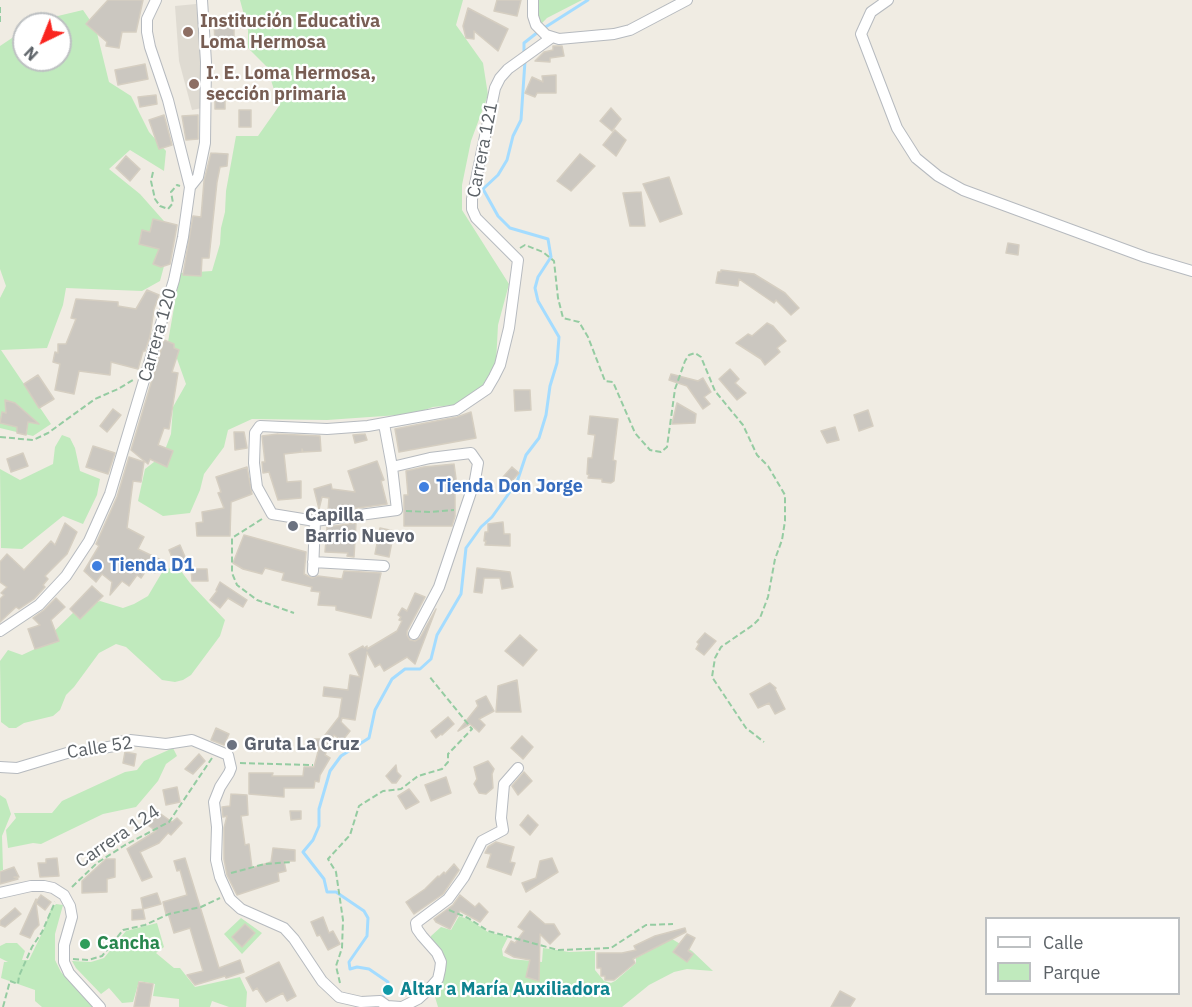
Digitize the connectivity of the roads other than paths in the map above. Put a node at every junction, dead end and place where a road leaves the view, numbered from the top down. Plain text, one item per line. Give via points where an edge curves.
1 (156, 0) edge
2 (202, 0) edge
3 (533, 0) edge
4 (687, 0) edge
5 (888, 0) edge
6 (549, 37) junction
7 (190, 190) junction
8 (1192, 272) edge
9 (384, 424) junction
10 (393, 467) junction
11 (315, 521) junction
12 (384, 566) dead end
13 (0, 631) edge
14 (414, 634) dead end
15 (0, 767) edge
16 (518, 768) dead end
17 (0, 893) edge
18 (100, 1007) edge
19 (402, 1007) edge

1 - 7 street, Carrera 120 via 147,19 147,32
2 - 7 street via 205,143 198,177
3 - 6 street via 536,25
4 - 6 street via 630,30 567,39
5 - 8 street via 871,12 861,34 897,129 916,158 938,176 971,193
6 - 9 street, Carrera 121 via 508,69 495,88 472,199 476,218 518,260 500,365 487,389 456,410
7 - 13 street, Carrera 120 via 174,280 108,500 89,541 66,576 39,605
9 - 10 street
9 - 11 street via 327,429 260,426 255,433 257,487 272,514
10 - 11 street via 397,510
10 - 14 street via 471,453 478,463 439,587
11 - 12 street via 313,566
15 - 19 street, Calle 52 via 17,768 130,740 166,744 192,740 229,759 229,774 214,802 216,860 230,899 241,909 284,928 322,981 339,997
16 - 19 street via 504,784 503,830 482,841 448,899 416,923 441,962 438,979 418,999
17 - 18 street via 44,886 64,895 70,906 71,922 64,958 69,973

